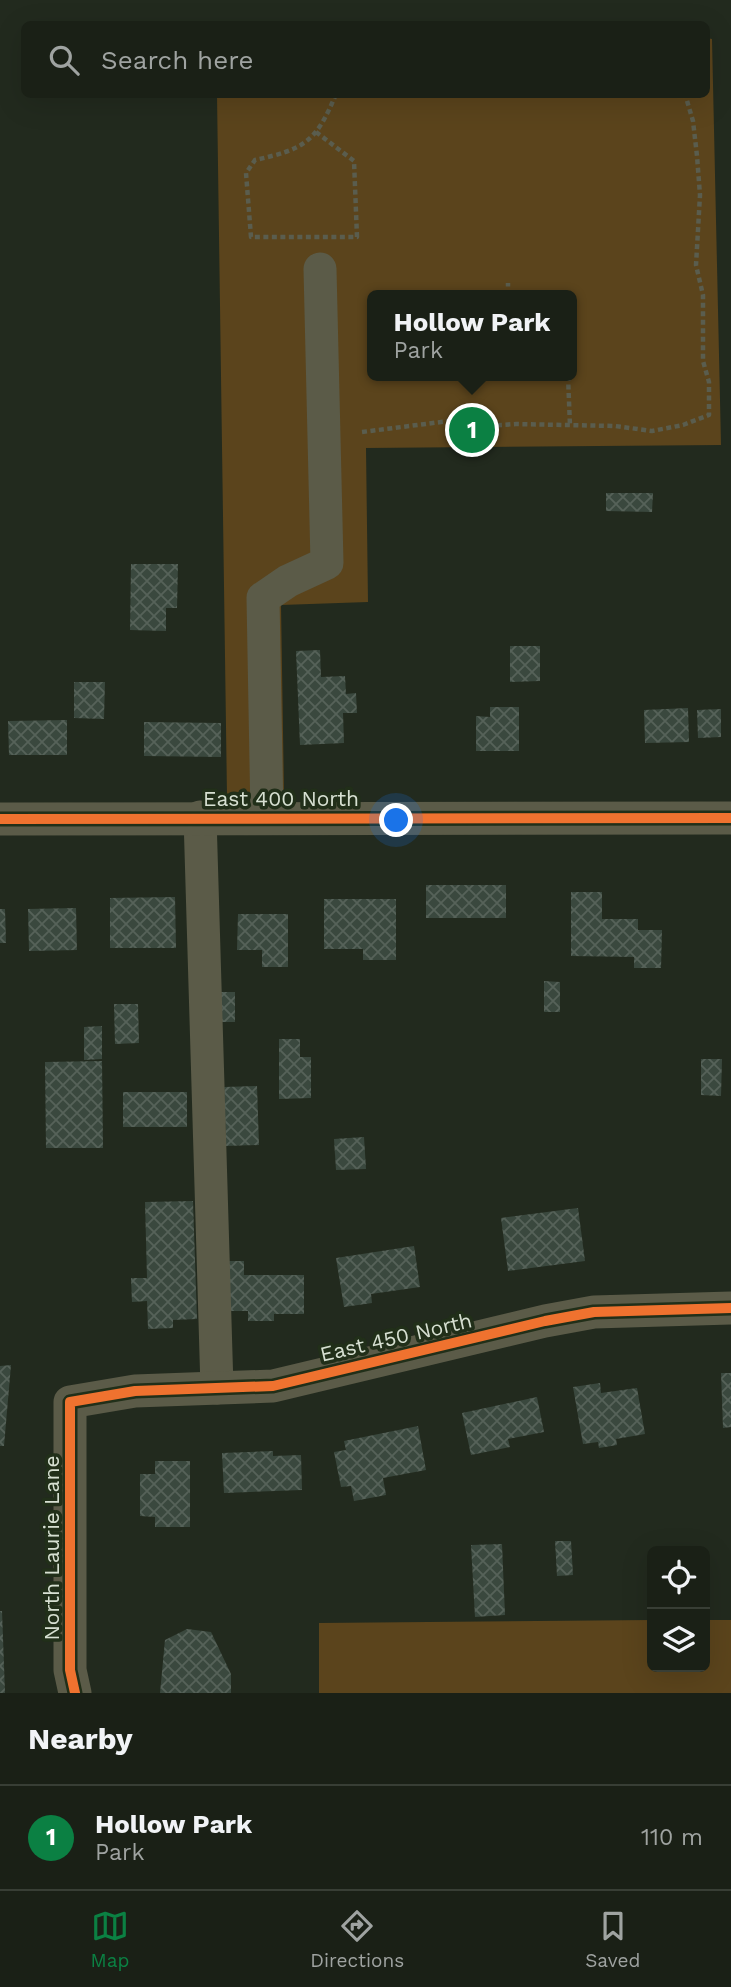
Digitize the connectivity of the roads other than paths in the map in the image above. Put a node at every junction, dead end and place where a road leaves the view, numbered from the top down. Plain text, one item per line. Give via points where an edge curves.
1 (320, 269) dead end
2 (200, 817) junction
3 (267, 817) junction
4 (0, 818) edge
5 (731, 818) edge
6 (731, 1308) edge
7 (216, 1388) junction
8 (70, 1402) joint
9 (75, 1693) edge

1 - 3 street via 327,563 288,580 263,598
2 - 3 street, East 400 North
2 - 4 street, East 400 North
2 - 7 street
3 - 5 street, East 400 North
6 - 7 street, East 450 North via 594,1312 273,1386
7 - 8 street, East 450 North via 135,1391
8 - 9 street, North Laurie Lane via 70,1670

